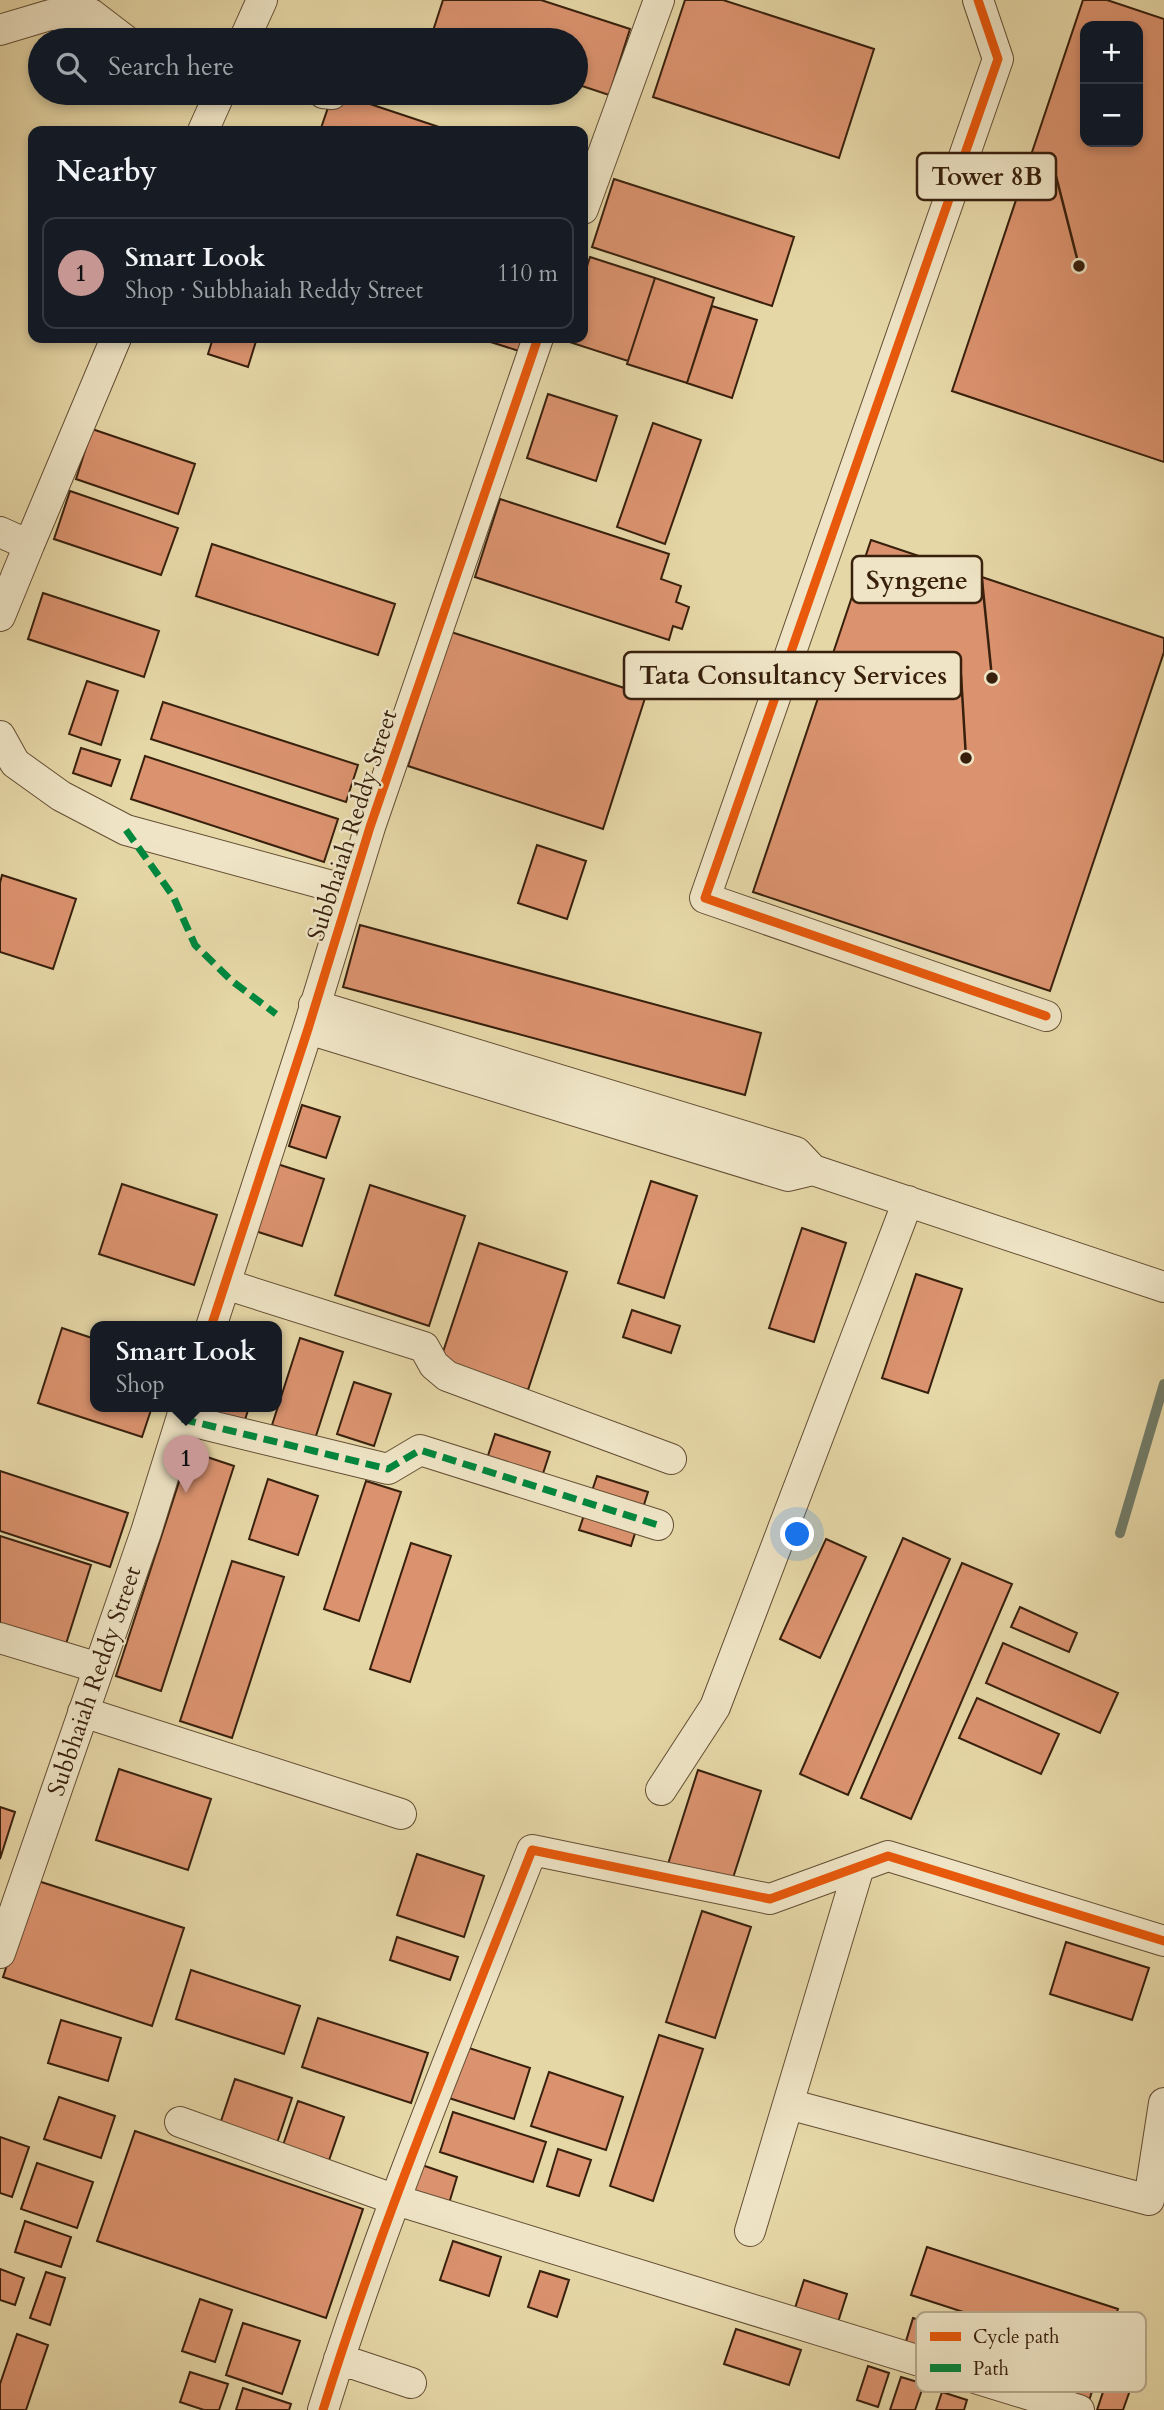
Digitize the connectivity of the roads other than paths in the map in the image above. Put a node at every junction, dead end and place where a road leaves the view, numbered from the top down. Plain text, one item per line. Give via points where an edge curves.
1 (262, 0) edge
2 (659, 0) edge
3 (978, 0) edge
4 (109, 28) edge
5 (249, 28) edge
6 (0, 30) edge
7 (215, 105) edge
8 (205, 126) edge
9 (588, 195) edge
10 (114, 343) edge
11 (536, 343) edge
12 (0, 532) edge
13 (29, 545) junction
14 (0, 617) edge
15 (0, 736) edge
16 (8, 773) edge
17 (350, 891) junction
18 (1046, 1016) dead end
19 (311, 1017) junction
20 (908, 1201) junction
21 (225, 1283) junction
22 (1164, 1287) edge
23 (213, 1321) edge
24 (184, 1413) edge
25 (671, 1459) dead end
26 (658, 1525) dead end
27 (0, 1638) edge
28 (99, 1668) junction
29 (83, 1712) junction
30 (662, 1790) dead end
31 (401, 1814) dead end
32 (859, 1867) junction
33 (1164, 1941) edge
34 (0, 1953) edge
35 (1164, 2103) edge
36 (788, 2104) junction
37 (180, 2122) dead end
38 (396, 2200) junction
39 (750, 2231) dead end
40 (339, 2360) junction
41 (916, 2360) edge
42 (411, 2383) dead end
43 (1021, 2392) edge
44 (323, 2410) edge
45 (1080, 2410) edge

1 - 5 street
2 - 9 street
3 - 18 street via 998,59 705,898
4 - 6 street via 91,14 50,15
7 - 8 street
10 - 13 street
11 - 17 street, Subbhaiah Reddy Street
12 - 13 street
13 - 14 street
15 - 16 street
16 - 17 street via 126,830
17 - 19 street, Subbhaiah Reddy Street
19 - 20 street via 788,1176 813,1170
19 - 21 street, Subbhaiah Reddy Street
20 - 22 street
20 - 30 street via 715,1707
21 - 23 street, Subbhaiah Reddy Street
21 - 25 street via 424,1347 447,1376
24 - 26 street via 388,1469 420,1450
24 - 28 street, Subbhaiah Reddy Street
27 - 28 street
28 - 29 street, Subbhaiah Reddy Street
29 - 31 street
29 - 34 street, Subbhaiah Reddy Street
32 - 33 street via 888,1856
32 - 36 street
32 - 38 street via 770,1899 532,1850
35 - 36 street via 1149,2200
36 - 39 street
37 - 38 street
38 - 40 street
38 - 41 street
40 - 42 street
40 - 44 street
43 - 45 street

